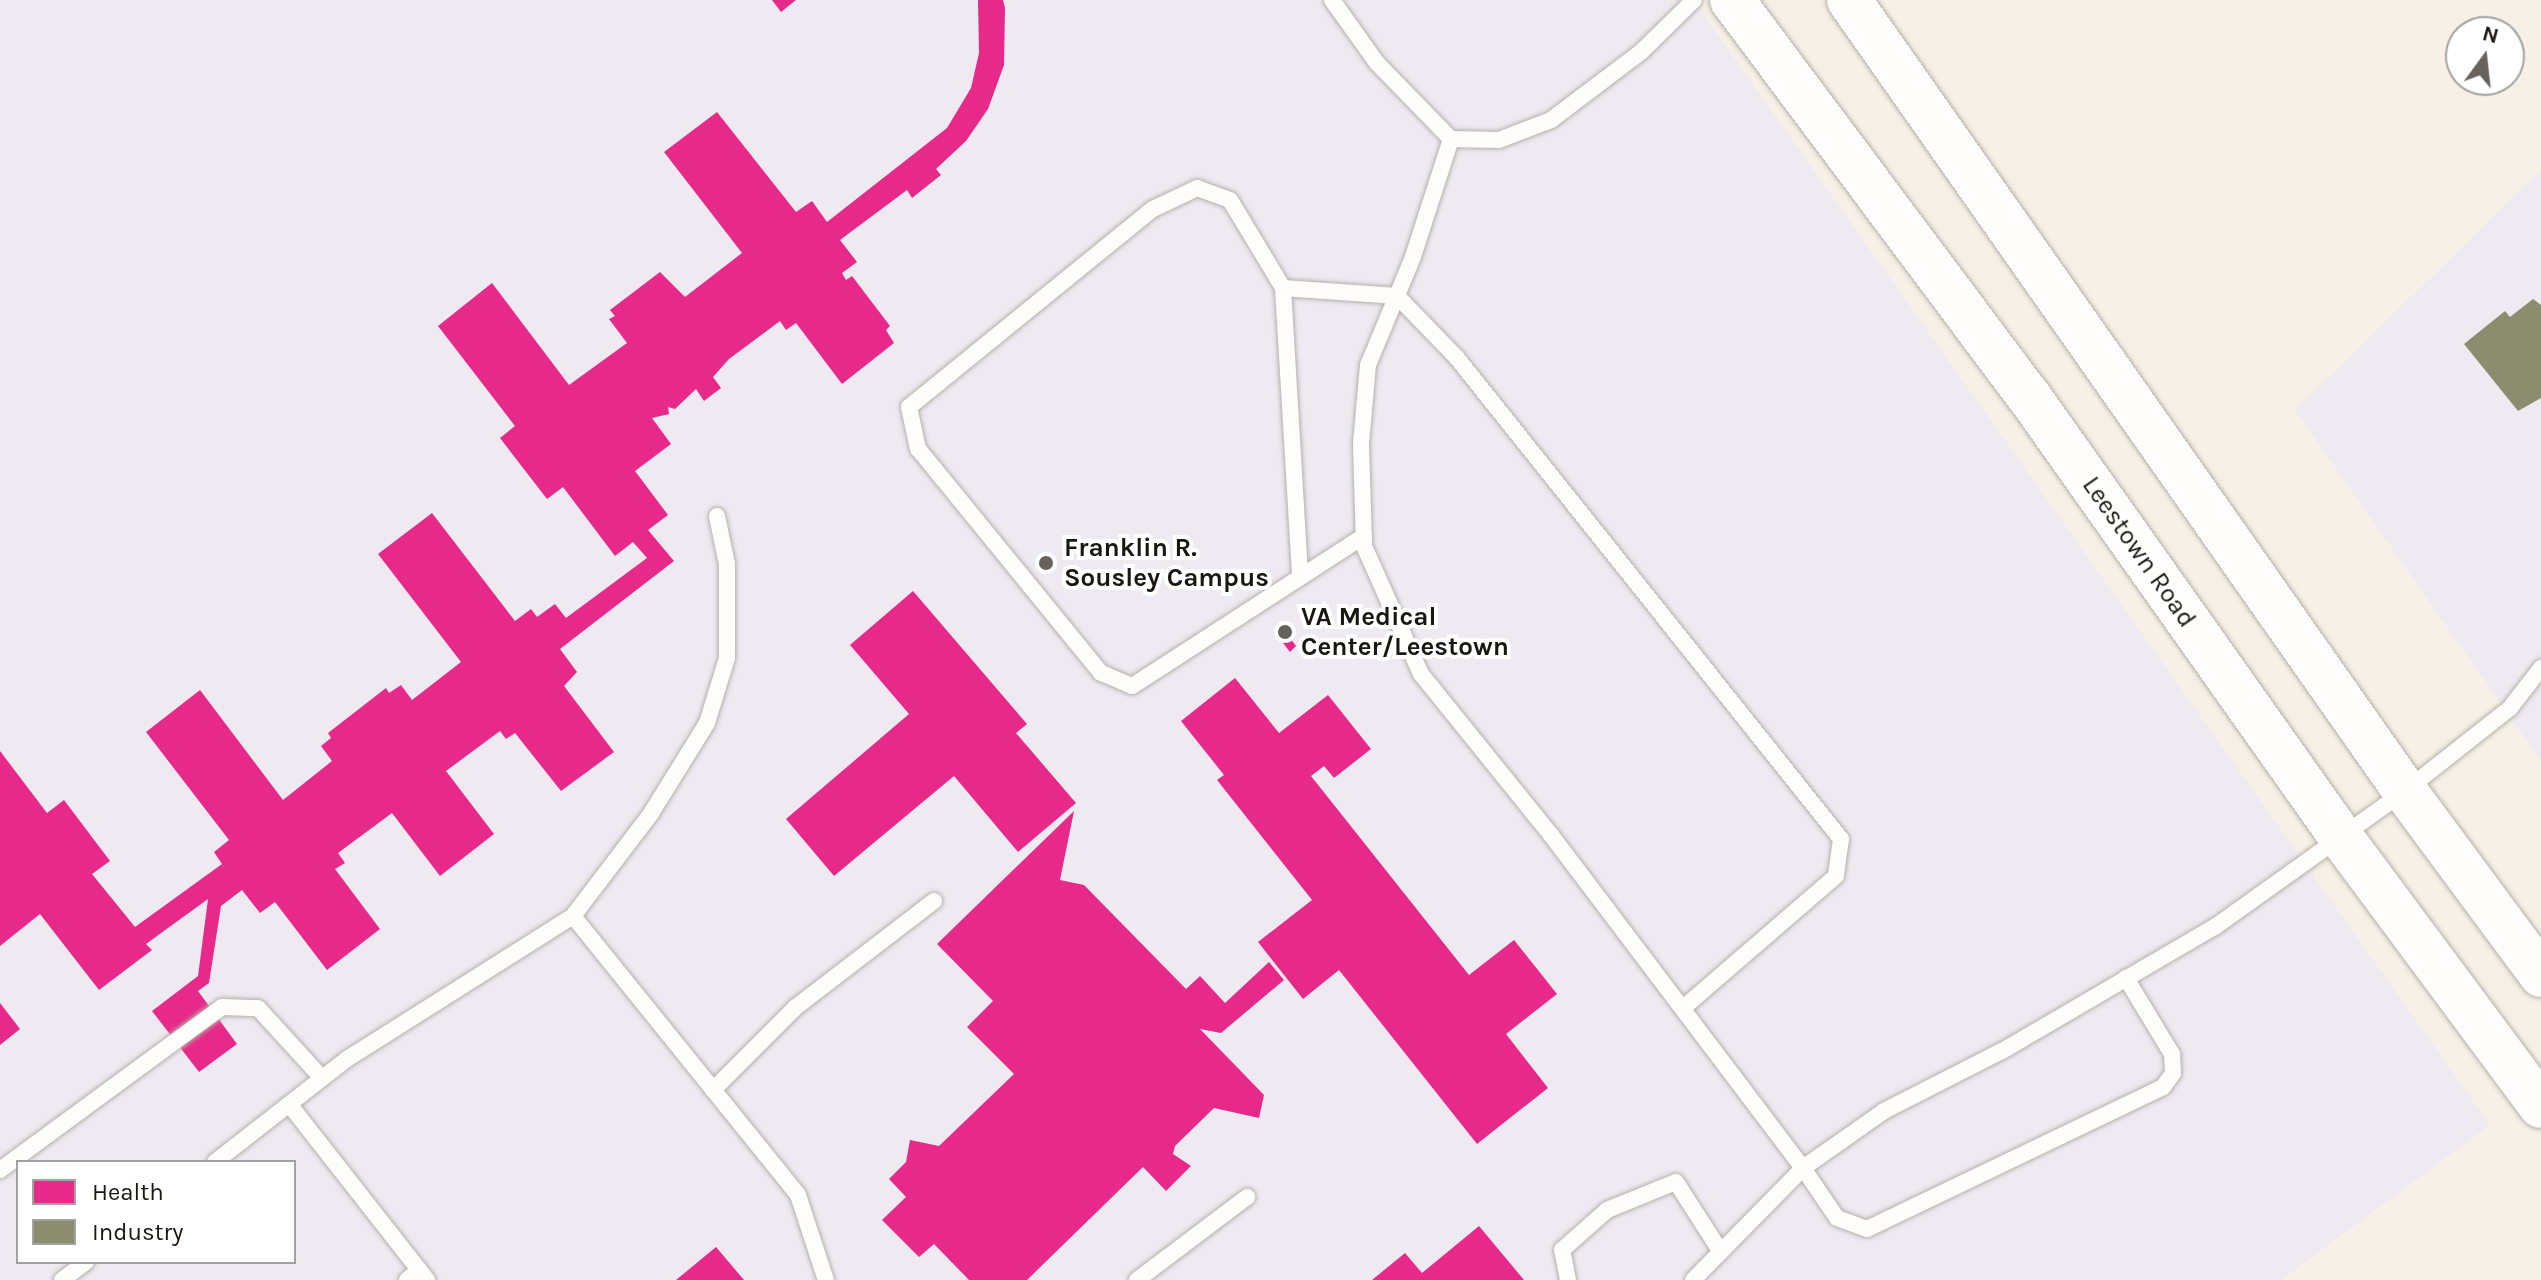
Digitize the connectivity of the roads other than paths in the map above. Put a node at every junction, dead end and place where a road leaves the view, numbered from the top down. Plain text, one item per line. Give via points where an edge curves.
1 (1332, 0) edge
2 (1694, 0) edge
3 (1732, 0) edge
4 (1849, 0) edge
5 (1451, 139) junction
6 (1283, 288) junction
7 (1397, 296) junction
8 (717, 516) dead end
9 (1364, 536) junction
10 (1300, 575) junction
11 (2541, 668) edge
12 (2405, 791) junction
13 (2341, 837) junction
14 (934, 901) dead end
15 (573, 916) junction
16 (2541, 975) edge
17 (2126, 978) junction
18 (1683, 1008) junction
19 (322, 1078) junction
20 (713, 1090) junction
21 (289, 1104) junction
22 (2541, 1106) edge
23 (218, 1160) edge
24 (1803, 1168) junction
25 (0, 1170) edge
26 (1247, 1197) dead end
27 (1721, 1252) junction
28 (83, 1264) edge
29 (418, 1277) edge
30 (62, 1280) edge
31 (826, 1280) edge
32 (1137, 1280) edge
33 (1568, 1280) edge
34 (1693, 1280) edge

1 - 5 lane via 1377,63
2 - 5 lane via 1641,52 1551,120 1499,140
3 - 13 main road, Leestown Road via 2028,395
4 - 12 main road
5 - 7 lane
6 - 7 lane
6 - 10 lane
6 - 10 lane via 1230,200 1197,188 1153,209 909,407 918,449 1101,673 1132,686
7 - 9 lane via 1368,365 1361,444
7 - 18 lane via 1467,370 1841,839 1836,876
8 - 15 lane via 727,564 727,658 707,723 650,815
9 - 10 lane
9 - 18 lane via 1421,674
11 - 12 lane via 2510,708
12 - 13 lane
12 - 16 main road
13 - 17 lane via 2216,926
13 - 22 main road, Leestown Road
14 - 20 lane via 796,1007
15 - 19 lane
15 - 20 lane
17 - 24 lane via 2002,1051 1884,1111
17 - 24 lane via 2172,1054 2173,1073 2148,1096 1867,1229 1837,1218
18 - 24 lane
19 - 21 lane
19 - 25 lane via 258,1008 222,1007
20 - 31 lane via 798,1195
21 - 23 lane
21 - 29 lane
24 - 27 lane
26 - 32 lane
27 - 33 lane via 1676,1182 1607,1210 1562,1250
27 - 34 lane
28 - 30 lane

